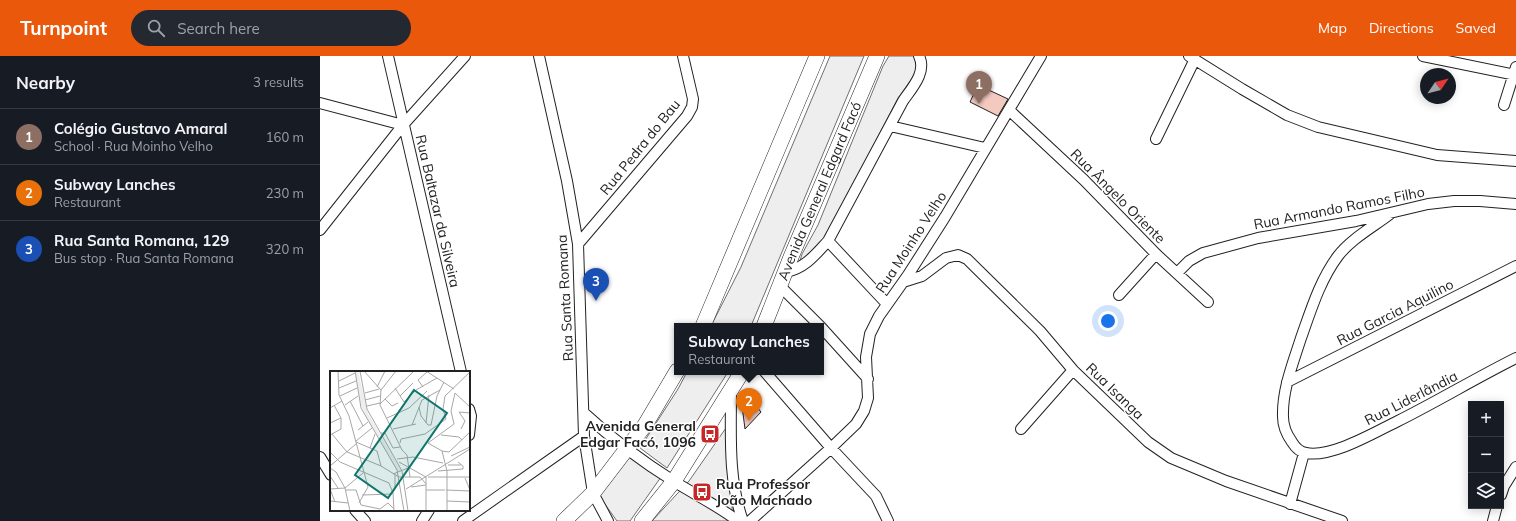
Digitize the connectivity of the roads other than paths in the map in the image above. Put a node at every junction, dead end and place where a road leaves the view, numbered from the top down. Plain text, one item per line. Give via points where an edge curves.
1 (388, 56) edge
2 (465, 56) edge
3 (539, 56) edge
4 (683, 56) edge
5 (817, 56) edge
6 (877, 56) edge
7 (919, 56) edge
8 (1041, 56) edge
9 (1423, 56) edge
10 (1192, 58) edge
11 (1515, 72) edge
12 (320, 103) edge
13 (1504, 105) dead end
14 (1009, 110) junction
15 (403, 125) junction
16 (890, 126) junction
17 (1156, 139) dead end
18 (985, 148) junction
19 (1516, 161) edge
20 (1516, 204) edge
21 (1390, 214) junction
22 (320, 230) edge
23 (828, 241) junction
24 (578, 244) junction
25 (1156, 254) junction
26 (1516, 266) edge
27 (1177, 273) junction
28 (783, 279) junction
29 (903, 282) junction
30 (1119, 295) dead end
31 (1208, 302) dead end
32 (887, 304) junction
33 (704, 323) edge
34 (765, 323) edge
35 (819, 323) edge
36 (824, 329) edge
37 (1516, 358) edge
38 (1073, 370) junction
39 (460, 371) edge
40 (675, 375) edge
41 (740, 375) edge
42 (768, 375) edge
43 (868, 379) junction
44 (1287, 382) junction
45 (731, 392) junction
46 (470, 412) edge
47 (584, 413) junction
48 (470, 426) edge
49 (1021, 429) dead end
50 (584, 436) junction
51 (832, 448) junction
52 (627, 449) junction
53 (1304, 453) junction
54 (320, 457) edge
55 (1516, 467) edge
56 (330, 473) edge
57 (674, 482) junction
58 (1504, 486) edge
59 (593, 493) junction
60 (1290, 504) junction
61 (1497, 509) edge
62 (356, 511) edge
63 (428, 511) edge
64 (365, 521) edge
65 (422, 521) edge
66 (463, 521) edge
67 (564, 521) edge
68 (608, 521) edge
69 (642, 521) edge
70 (738, 521) edge
71 (743, 521) edge
72 (750, 521) edge
73 (888, 521) edge
74 (1342, 521) edge
75 (1493, 521) edge

1 - 15 street, Rua Baltazar da Silveira
2 - 15 street
3 - 24 street, Rua Santa Romana
4 - 24 street, Rua Pedra do Bau via 693,99 687,116
5 - 33 main road
6 - 28 main road, Avenida General Edgard Facó
7 - 16 street via 922,69
8 - 14 street, Rua Moinho Velho
9 - 11 street
10 - 17 street
10 - 19 street via 1287,115 1318,127 1437,155
11 - 13 street
12 - 15 street
14 - 18 street, Rua Moinho Velho
14 - 25 street, Rua Ângelo Oriente via 1084,180
15 - 22 street
15 - 39 street, Rua Baltazar da Silveira
16 - 18 street
16 - 23 street
18 - 29 street, Rua Moinho Velho
20 - 21 street, Rua Armando Ramos Filho via 1454,201 1428,204
21 - 27 street, Rua Armando Ramos Filho via 1258,238 1202,252
21 - 44 street via 1344,250 1326,275
23 - 28 street via 809,262
23 - 32 street
24 - 47 street, Rua Santa Romana
25 - 27 street, Rua Ângelo Oriente
25 - 30 street
26 - 44 street, Rua Garcia Aquilino
27 - 31 street, Rua Ângelo Oriente
28 - 34 main road, Avenida General Edgard Facó
28 - 35 street
29 - 32 street, Rua Moinho Velho
29 - 38 street, Rua Isanga via 922,276 946,258 958,255 967,259 1040,331
32 - 43 street, Rua Moinho Velho via 870,334 866,357
36 - 43 street
37 - 53 street, Rua Liderlândia via 1359,440 1334,450 1315,454
38 - 49 street
38 - 60 street, Rua Isanga via 1120,417 1171,458
40 - 52 main road via 645,425
41 - 45 main road
42 - 51 street
43 - 51 street, Rua Moinho Velho via 868,398 864,411 856,424
44 - 53 street via 1282,418 1287,436 1295,447
45 - 57 main road
45 - 71 street via 733,478
46 - 48 street
47 - 50 street, Rua Santa Romana
47 - 52 street
50 - 59 street, Rua Santa Romana
50 - 66 street
51 - 72 street, Rua Moinho Velho
51 - 73 street via 876,496
52 - 57 street
52 - 59 main road
53 - 60 street
54 - 56 street
55 - 58 street
57 - 69 main road
57 - 70 street
59 - 67 main road
59 - 68 street, Rua Santa Romana
60 - 74 street, Rua Isanga
61 - 75 street
62 - 64 street
63 - 65 street

